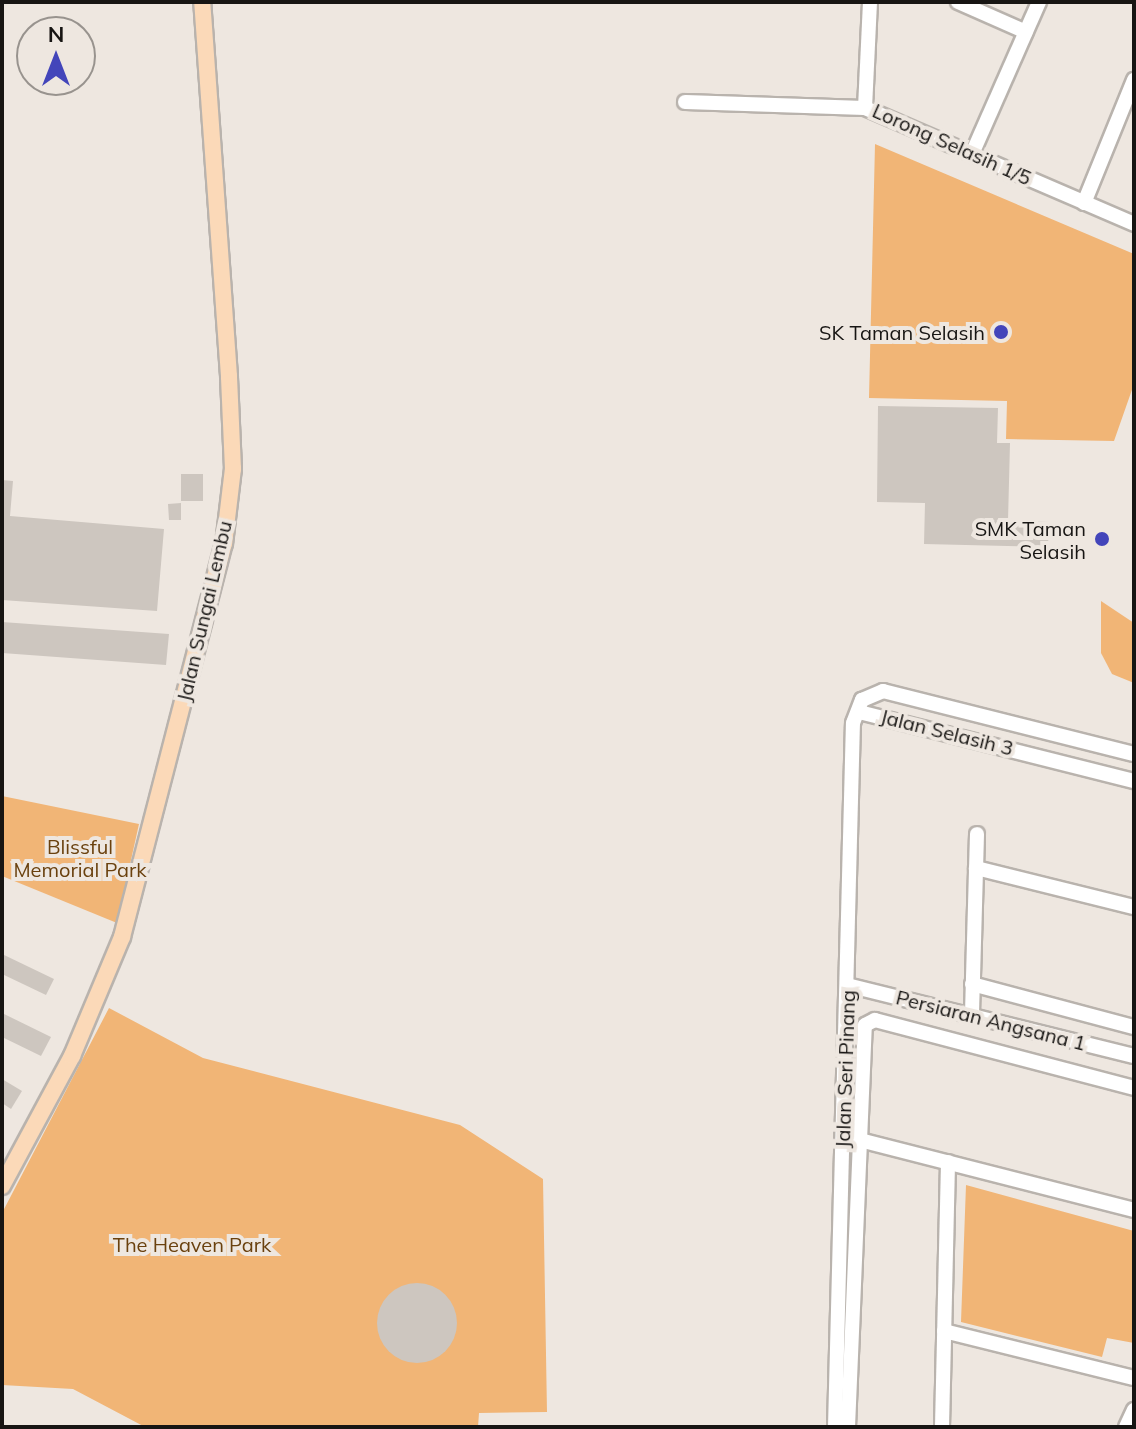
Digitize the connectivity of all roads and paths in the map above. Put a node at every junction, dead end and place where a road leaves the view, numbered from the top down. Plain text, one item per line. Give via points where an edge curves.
1 (202, 2) edge
2 (870, 2) edge
3 (958, 2) edge
4 (1039, 2) edge
5 (1026, 32) junction
6 (1134, 80) edge
7 (685, 102) dead end
8 (865, 108) junction
9 (972, 154) junction
10 (1084, 203) junction
11 (1134, 224) edge
12 (859, 712) junction
13 (1134, 754) edge
14 (1134, 781) edge
15 (977, 834) dead end
16 (976, 868) junction
17 (1134, 907) edge
18 (972, 984) junction
19 (847, 985) junction
20 (972, 1013) junction
21 (1134, 1027) edge
22 (1134, 1056) edge
23 (1134, 1088) edge
24 (849, 1137) junction
25 (948, 1162) junction
26 (2, 1186) edge
27 (1134, 1210) edge
28 (944, 1331) junction
29 (1134, 1378) edge
30 (1134, 1410) edge
31 (835, 1427) edge
32 (848, 1427) edge
33 (942, 1427) edge
34 (1126, 1427) edge

1 - 26 main road, Jalan Sungai Lembu via 233,469 224,544 122,937 72,1056
2 - 8 street, Lorong Selasih 1/5
3 - 5 street
4 - 5 street
5 - 9 street
6 - 10 street
7 - 8 street
8 - 9 street, Lorong Selasih 1/5
9 - 10 street, Lorong Selasih 1/5
10 - 11 street, Lorong Selasih 1/5
12 - 13 street, Jalan Selasih 3 via 868,694 883,691
12 - 14 street, Jalan Selasih 3
12 - 19 street, Jalan Seri Pinang
15 - 16 street
16 - 17 street
16 - 18 street
18 - 20 street
18 - 21 street
19 - 20 street, Persiaran Angsana 1
19 - 24 street, Jalan Seri Pinang
20 - 22 street, Persiaran Angsana 1
23 - 24 street, Jalan Seri Pinang via 875,1020 860,1035
24 - 25 street
24 - 31 street, Jalan Seri Pinang
24 - 32 street, Jalan Seri Pinang
25 - 27 street
25 - 28 street
28 - 29 street
28 - 33 street
30 - 34 street

